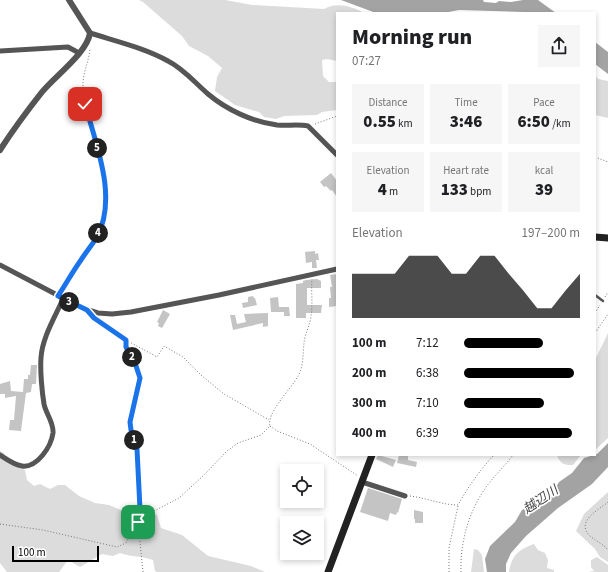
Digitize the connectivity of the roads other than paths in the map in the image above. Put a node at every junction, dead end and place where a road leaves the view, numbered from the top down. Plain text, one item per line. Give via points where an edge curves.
1 (69, 0) edge
2 (90, 33) junction
3 (0, 51) edge
4 (79, 53) junction
5 (0, 150) edge
6 (336, 154) edge
7 (596, 237) edge
8 (608, 238) edge
9 (0, 265) edge
10 (336, 269) edge
11 (596, 296) edge
12 (64, 299) junction
13 (603, 301) road end
14 (0, 455) edge
15 (372, 456) edge
16 (363, 481) junction
17 (405, 496) road end
18 (328, 572) edge

1 - 2 street
2 - 4 street via 87,44
2 - 6 street via 169,61 207,93 234,111 265,123 308,126
3 - 4 street via 68,47
4 - 5 street via 43,90
7 - 8 main road
9 - 12 street
10 - 12 street via 131,312 105,313 87,310
11 - 13 lane
12 - 14 street via 43,345 41,359 44,405 53,433 46,451 40,459 22,466
15 - 16 main road
16 - 17 street
16 - 18 main road

